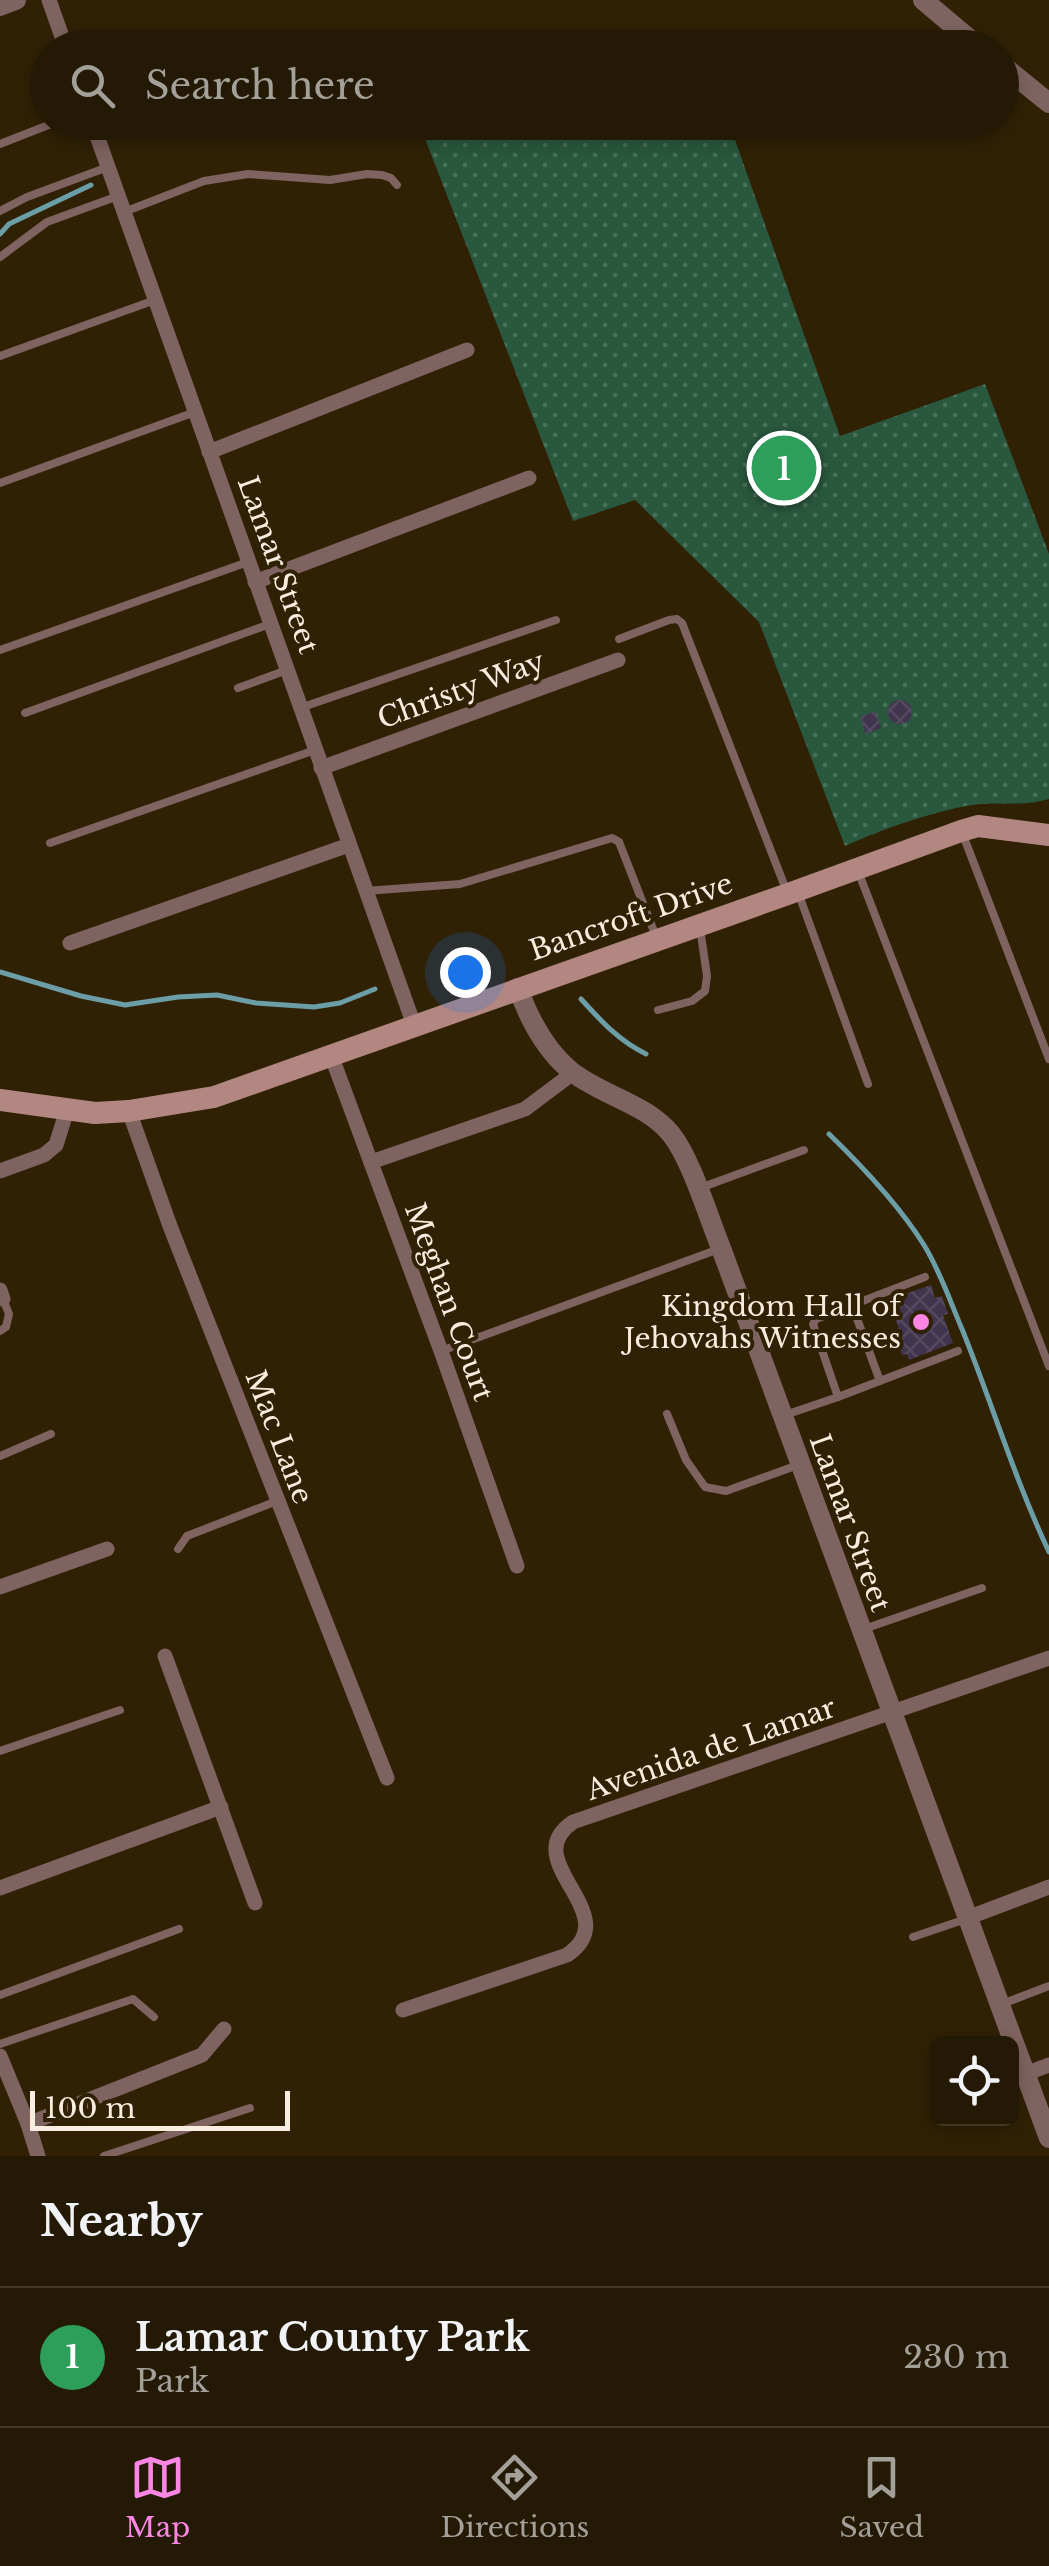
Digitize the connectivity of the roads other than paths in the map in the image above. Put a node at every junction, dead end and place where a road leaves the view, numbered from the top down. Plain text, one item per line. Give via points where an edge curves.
1 (16, 0) edge
2 (49, 0) edge
3 (923, 0) edge
4 (0, 6) edge
5 (60, 30) edge
6 (959, 30) edge
7 (1019, 79) edge
8 (1049, 104) edge
9 (30, 132) edge
10 (98, 140) edge
11 (0, 144) edge
12 (108, 167) junction
13 (397, 185) dead end
14 (121, 204) junction
15 (0, 211) edge
16 (0, 257) edge
17 (155, 300) junction
18 (467, 350) dead end
19 (0, 356) edge
20 (194, 412) junction
21 (209, 452) junction
22 (529, 478) dead end
23 (0, 483) edge
24 (248, 562) junction
25 (255, 582) junction
26 (556, 620) dead end
27 (270, 624) junction
28 (620, 638) dead end
29 (0, 650) edge
30 (618, 660) dead end
31 (287, 670) junction
32 (238, 688) dead end
33 (300, 708) junction
34 (25, 712) dead end
35 (315, 750) junction
36 (321, 768) junction
37 (961, 831) junction
38 (1049, 835) edge
39 (50, 843) dead end
40 (349, 845) junction
41 (857, 868) junction
42 (365, 890) junction
43 (793, 892) junction
44 (700, 924) junction
45 (657, 939) junction
46 (70, 943) dead end
47 (518, 988) junction
48 (658, 1010) dead end
49 (414, 1025) junction
50 (331, 1056) junction
51 (1049, 1059) edge
52 (573, 1073) junction
53 (868, 1084) dead end
54 (0, 1100) edge
55 (67, 1110) junction
56 (129, 1111) junction
57 (804, 1150) dead end
58 (371, 1162) junction
59 (0, 1171) edge
60 (697, 1189) junction
61 (720, 1248) junction
62 (925, 1277) dead end
63 (2, 1294) edge
64 (852, 1305) junction
65 (0, 1331) edge
66 (442, 1350) junction
67 (958, 1351) dead end
68 (1049, 1366) edge
69 (880, 1382) junction
70 (838, 1396) junction
71 (667, 1414) dead end
72 (782, 1416) junction
73 (51, 1434) dead end
74 (0, 1456) edge
75 (800, 1464) junction
76 (277, 1501) junction
77 (106, 1549) dead end
78 (178, 1549) dead end
79 (517, 1566) dead end
80 (0, 1588) edge
81 (982, 1588) dead end
82 (860, 1630) junction
83 (165, 1656) dead end
84 (1049, 1658) edge
85 (120, 1710) dead end
86 (891, 1714) junction
87 (0, 1752) edge
88 (387, 1778) dead end
89 (221, 1807) junction
90 (1049, 1887) edge
91 (0, 1888) edge
92 (256, 1903) dead end
93 (967, 1918) junction
94 (179, 1929) dead end
95 (913, 1938) dead end
96 (1049, 1986) edge
97 (0, 1995) edge
98 (999, 2005) junction
99 (403, 2010) dead end
100 (154, 2017) dead end
101 (224, 2029) dead end
102 (0, 2056) edge
103 (1049, 2064) edge
104 (1025, 2074) junction
105 (250, 2108) dead end
106 (28, 2124) junction
107 (1049, 2138) edge
108 (38, 2156) edge
109 (104, 2156) edge

1 - 4 street
2 - 5 street
3 - 6 street
7 - 8 street
9 - 11 lane
10 - 12 street, Lamar Street
12 - 14 street, Lamar Street
12 - 15 lane
13 - 14 lane via 382,174 330,180 248,174
14 - 16 lane via 48,222
14 - 17 street, Lamar Street
17 - 19 lane
17 - 20 street, Lamar Street
18 - 21 street
20 - 21 street, Lamar Street
20 - 23 lane
21 - 24 street, Lamar Street
22 - 25 street
24 - 25 street, Lamar Street
24 - 29 lane
25 - 27 street, Lamar Street
26 - 33 lane
27 - 31 street, Lamar Street
27 - 34 lane
28 - 43 lane via 669,620 682,623
30 - 36 street, Christy Way
31 - 32 lane
31 - 33 street, Lamar Street
33 - 35 street, Lamar Street
35 - 36 street, Lamar Street
35 - 39 lane
36 - 40 street, Lamar Street
37 - 38 main road, Bancroft Drive via 978,826
37 - 41 main road, Bancroft Drive
37 - 51 lane
40 - 42 street, Lamar Street
40 - 46 street
41 - 43 main road, Bancroft Drive
41 - 68 lane
42 - 45 lane via 460,884 612,838
42 - 49 street, Lamar Street
43 - 44 main road, Bancroft Drive
43 - 53 lane
44 - 45 main road, Bancroft Drive
44 - 48 lane via 706,991
45 - 47 main road, Bancroft Drive
47 - 49 main road, Bancroft Drive
47 - 52 street, Lamar Street via 548,1047
49 - 50 main road, Bancroft Drive
50 - 56 main road, Bancroft Drive via 214,1097
50 - 58 street, Meghan Court
52 - 58 street via 525,1109
52 - 60 street, Lamar Street via 652,1116 672,1136
54 - 55 main road, Bancroft Drive
55 - 56 main road, Bancroft Drive
55 - 59 street via 56,1145
56 - 76 street, Mac Lane
57 - 60 lane
58 - 66 street, Meghan Court
60 - 61 street, Lamar Street
61 - 66 lane
61 - 72 street, Lamar Street
62 - 64 lane
63 - 65 lane via 9,1314
64 - 69 lane
64 - 70 lane via 813,1324
66 - 79 street, Meghan Court
67 - 69 lane
69 - 70 lane
70 - 72 lane
71 - 75 lane via 686,1460 706,1486 726,1491
72 - 75 street, Lamar Street
73 - 74 lane
75 - 82 street, Lamar Street
76 - 78 lane via 187,1536
76 - 88 street, Mac Lane
77 - 80 street
81 - 82 lane
82 - 86 street, Lamar Street
83 - 89 street
84 - 86 street
85 - 87 lane
86 - 93 street, Lamar Street
86 - 99 street, Avenida de Lamar via 573,1822 555,1847 586,1918 574,1950
89 - 91 street
89 - 92 street
90 - 93 street
93 - 95 lane
93 - 98 street, Lamar Street
94 - 97 lane
96 - 98 lane
98 - 104 street, Lamar Street
100 - 102 lane via 133,1999
101 - 106 street via 202,2055
102 - 106 street
103 - 104 street
104 - 107 street, Lamar Street
105 - 109 lane
106 - 108 street

